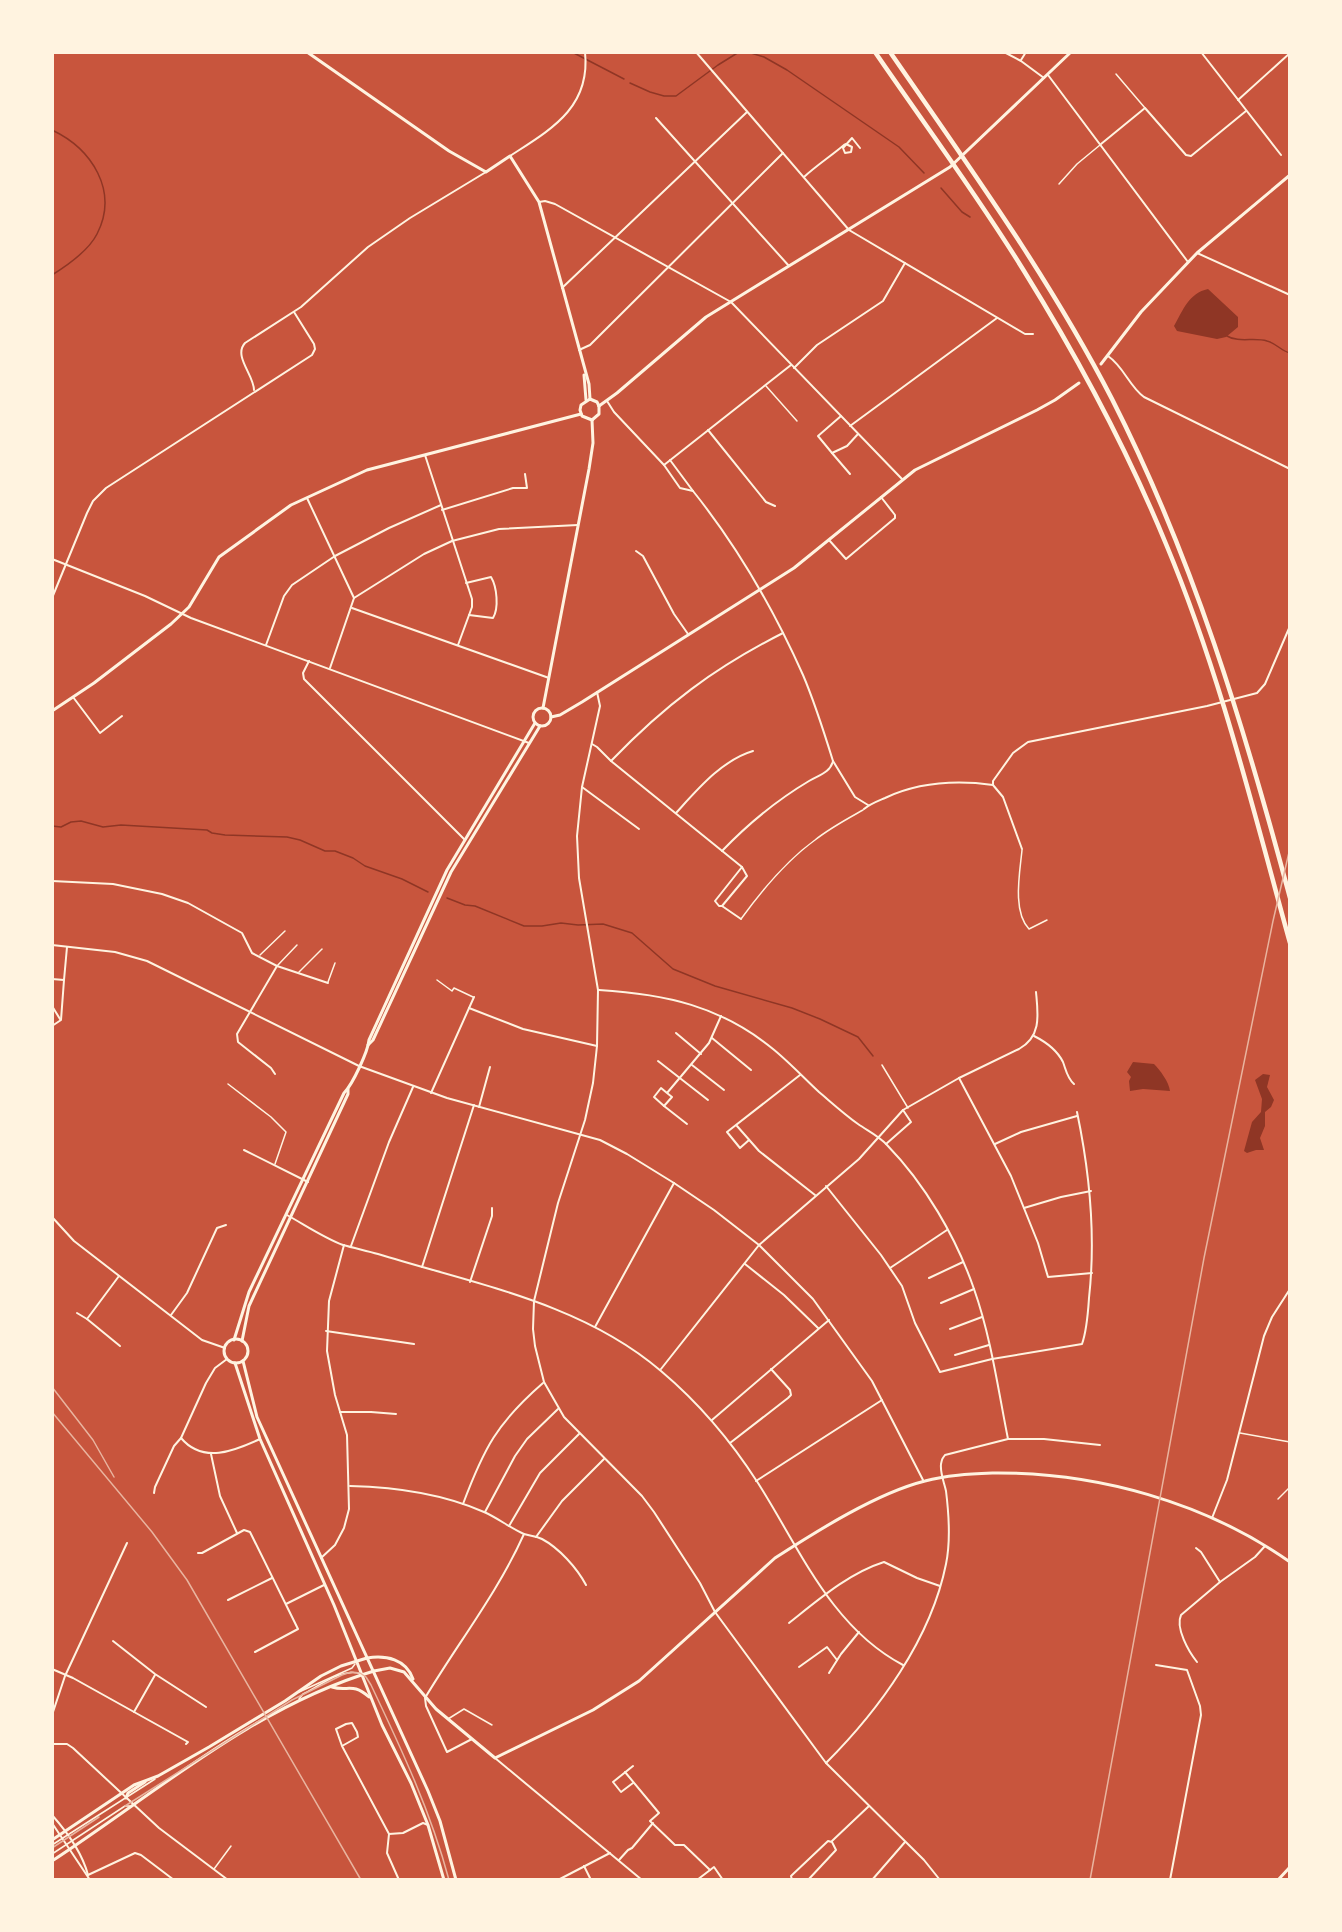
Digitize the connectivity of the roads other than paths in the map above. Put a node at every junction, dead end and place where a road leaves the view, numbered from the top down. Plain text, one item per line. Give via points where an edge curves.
1 (307, 52) edge
2 (585, 52) edge
3 (696, 52) edge
4 (875, 52) edge
5 (890, 52) edge
6 (1004, 52) edge
7 (1026, 52) edge
8 (1071, 52) edge
9 (1201, 52) edge
10 (1290, 53) edge
11 (1021, 61) junction
12 (1116, 74) dead end
13 (1048, 75) junction
14 (1044, 78) junction
15 (1238, 100) junction
16 (1145, 108) junction
17 (1246, 111) junction
18 (747, 112) junction
19 (656, 118) dead end
20 (1100, 144) junction
21 (861, 148) dead end
22 (783, 153) junction
23 (1281, 155) dead end
24 (510, 156) junction
25 (694, 160) junction
26 (486, 172) junction
27 (1289, 176) edge
28 (804, 177) junction
29 (1059, 184) dead end
30 (539, 202) junction
31 (732, 202) junction
32 (849, 230) junction
33 (614, 237) junction
34 (1197, 253) junction
35 (1188, 262) junction
36 (905, 263) junction
37 (667, 267) junction
38 (789, 267) junction
39 (562, 288) junction
40 (1290, 295) edge
41 (731, 302) junction
42 (294, 312) junction
43 (997, 318) junction
44 (1033, 334) dead end
45 (579, 351) junction
46 (1108, 356) junction
47 (1101, 364) dead end
48 (791, 365) junction
49 (794, 368) junction
50 (1078, 383) dead end
51 (766, 385) junction
52 (254, 392) junction
53 (588, 400) junction
54 (607, 401) junction
55 (599, 406) junction
56 (581, 414) junction
57 (841, 416) junction
58 (592, 420) junction
59 (797, 421) dead end
60 (850, 426) junction
61 (708, 430) junction
62 (858, 434) junction
63 (832, 453) junction
64 (425, 455) junction
65 (670, 460) junction
66 (664, 465) junction
67 (1290, 469) edge
68 (525, 474) dead end
69 (850, 474) dead end
70 (902, 479) junction
71 (693, 490) junction
72 (306, 497) junction
73 (881, 497) junction
74 (441, 505) junction
75 (775, 506) dead end
76 (442, 510) junction
77 (578, 525) junction
78 (829, 540) junction
79 (452, 542) junction
80 (636, 550) dead end
81 (335, 556) junction
82 (52, 559) edge
83 (66, 564) junction
84 (466, 583) junction
85 (759, 590) junction
86 (52, 598) edge
87 (354, 598) junction
88 (352, 608) junction
89 (184, 613) junction
90 (469, 615) junction
91 (1290, 626) edge
92 (783, 633) junction
93 (688, 634) junction
94 (266, 645) junction
95 (458, 645) junction
96 (309, 661) junction
97 (330, 669) junction
98 (549, 678) junction
99 (597, 692) junction
100 (73, 697) junction
101 (543, 708) junction
102 (52, 711) edge
103 (122, 716) dead end
104 (551, 717) junction
105 (535, 723) junction
106 (540, 726) junction
107 (524, 741) junction
108 (529, 743) junction
109 (591, 743) junction
110 (753, 751) dead end
111 (611, 761) junction
112 (833, 761) junction
113 (993, 785) junction
114 (582, 787) junction
115 (868, 805) junction
116 (864, 809) joint
117 (676, 813) junction
118 (639, 830) dead end
119 (465, 840) junction
120 (1022, 849) joint
121 (722, 851) junction
122 (742, 867) junction
123 (52, 881) edge
124 (1290, 898) edge
125 (722, 906) junction
126 (741, 919) joint
127 (1047, 920) dead end
128 (285, 930) dead end
129 (1290, 943) edge
130 (52, 945) edge
131 (297, 945) dead end
132 (67, 947) junction
133 (322, 949) dead end
134 (258, 957) junction
135 (335, 963) dead end
136 (277, 966) junction
137 (298, 973) junction
138 (52, 979) edge
139 (64, 980) junction
140 (437, 980) dead end
141 (328, 983) joint
142 (598, 990) junction
143 (1036, 992) dead end
144 (474, 997) joint
145 (52, 1006) edge
146 (469, 1008) junction
147 (250, 1012) junction
148 (722, 1016) junction
149 (61, 1020) junction
150 (52, 1026) edge
151 (676, 1033) dead end
152 (1034, 1036) junction
153 (712, 1038) junction
154 (368, 1045) junction
155 (597, 1046) junction
156 (701, 1054) junction
157 (658, 1060) dead end
158 (692, 1065) junction
159 (882, 1065) dead end
160 (359, 1066) junction
161 (490, 1067) dead end
162 (751, 1070) dead end
163 (274, 1074) dead end
164 (800, 1075) junction
165 (959, 1078) junction
166 (681, 1079) junction
167 (228, 1084) dead end
168 (1074, 1084) dead end
169 (413, 1087) junction
170 (724, 1090) dead end
171 (430, 1093) junction
172 (667, 1093) junction
173 (708, 1100) dead end
174 (474, 1106) junction
175 (664, 1106) junction
176 (478, 1107) junction
177 (908, 1108) junction
178 (903, 1110) junction
179 (687, 1124) dead end
180 (737, 1125) junction
181 (580, 1135) junction
182 (879, 1136) junction
183 (749, 1140) junction
184 (886, 1144) junction
185 (995, 1144) junction
186 (244, 1150) dead end
187 (274, 1166) junction
188 (306, 1181) junction
189 (674, 1183) junction
190 (826, 1186) junction
191 (1091, 1191) junction
192 (815, 1195) junction
193 (492, 1208) dead end
194 (1024, 1208) junction
195 (289, 1216) junction
196 (53, 1217) edge
197 (226, 1224) dead end
198 (947, 1230) junction
199 (344, 1245) junction
200 (759, 1245) junction
201 (351, 1246) junction
202 (963, 1262) junction
203 (745, 1264) junction
204 (422, 1267) junction
205 (890, 1268) junction
206 (1092, 1273) junction
207 (119, 1276) junction
208 (929, 1278) dead end
209 (470, 1282) junction
210 (1290, 1289) edge
211 (974, 1290) junction
212 (534, 1301) junction
213 (940, 1303) dead end
214 (77, 1313) dead end
215 (171, 1315) junction
216 (982, 1317) junction
217 (87, 1319) junction
218 (830, 1320) junction
219 (596, 1327) junction
220 (818, 1328) junction
221 (950, 1329) dead end
222 (326, 1331) junction
223 (234, 1340) junction
224 (242, 1341) junction
225 (414, 1344) dead end
226 (989, 1345) junction
227 (120, 1346) dead end
228 (225, 1348) junction
229 (955, 1355) dead end
230 (227, 1359) junction
231 (992, 1359) junction
232 (243, 1361) junction
233 (235, 1363) junction
234 (771, 1369) junction
235 (660, 1370) junction
236 (544, 1382) junction
237 (882, 1400) junction
238 (558, 1409) junction
239 (340, 1412) junction
240 (396, 1414) dead end
241 (712, 1420) junction
242 (1239, 1433) junction
243 (579, 1434) junction
244 (181, 1438) junction
245 (260, 1439) junction
246 (1008, 1439) junction
247 (1290, 1442) edge
248 (730, 1443) junction
249 (1100, 1445) dead end
250 (211, 1454) junction
251 (604, 1459) junction
252 (942, 1477) junction
253 (756, 1481) junction
254 (924, 1481) junction
255 (350, 1486) junction
256 (1290, 1487) edge
257 (154, 1493) dead end
258 (1278, 1499) dead end
259 (463, 1504) junction
260 (484, 1512) junction
261 (1212, 1518) junction
262 (509, 1526) junction
263 (237, 1533) junction
264 (524, 1534) junction
265 (536, 1537) junction
266 (127, 1543) dead end
267 (795, 1545) junction
268 (1265, 1546) junction
269 (1196, 1548) dead end
270 (198, 1553) dead end
271 (321, 1558) junction
272 (1290, 1562) edge
273 (324, 1563) junction
274 (316, 1566) junction
275 (272, 1578) junction
276 (1220, 1582) junction
277 (324, 1585) junction
278 (586, 1585) dead end
279 (940, 1586) junction
280 (825, 1594) junction
281 (228, 1600) dead end
282 (285, 1605) junction
283 (715, 1612) junction
284 (789, 1623) dead end
285 (859, 1632) junction
286 (113, 1641) dead end
287 (255, 1652) dead end
288 (367, 1658) junction
289 (357, 1660) junction
290 (837, 1660) junction
291 (1197, 1662) dead end
292 (903, 1665) junction
293 (1156, 1665) dead end
294 (799, 1667) dead end
295 (52, 1669) edge
296 (374, 1671) junction
297 (829, 1673) dead end
298 (155, 1674) junction
299 (362, 1674) junction
300 (65, 1676) junction
301 (413, 1681) junction
302 (332, 1687) junction
303 (370, 1698) junction
304 (425, 1698) junction
305 (299, 1699) junction
306 (206, 1707) dead end
307 (134, 1712) junction
308 (52, 1715) edge
309 (448, 1719) junction
310 (250, 1725) junction
311 (492, 1725) dead end
312 (472, 1739) junction
313 (52, 1744) edge
314 (186, 1744) dead end
315 (342, 1746) junction
316 (495, 1758) junction
317 (826, 1763) junction
318 (633, 1766) dead end
319 (625, 1772) junction
320 (158, 1776) junction
321 (146, 1780) junction
322 (633, 1782) junction
323 (122, 1794) junction
324 (126, 1798) junction
325 (134, 1806) junction
326 (869, 1806) junction
327 (52, 1815) edge
328 (52, 1823) edge
329 (653, 1823) junction
330 (428, 1825) junction
331 (65, 1830) junction
332 (60, 1834) junction
333 (389, 1834) junction
334 (69, 1835) junction
335 (63, 1838) junction
336 (52, 1840) edge
337 (72, 1841) junction
338 (832, 1842) junction
339 (904, 1842) junction
340 (52, 1845) edge
341 (67, 1845) junction
342 (75, 1846) junction
343 (231, 1846) dead end
344 (69, 1849) junction
345 (610, 1853) junction
346 (52, 1854) edge
347 (619, 1860) junction
348 (52, 1861) edge
349 (584, 1866) junction
350 (1290, 1867) edge
351 (214, 1870) junction
352 (710, 1870) junction
353 (88, 1875) junction
354 (90, 1880) edge
355 (174, 1880) edge
356 (228, 1880) edge
357 (399, 1880) edge
358 (444, 1880) edge
359 (456, 1880) edge
360 (558, 1880) edge
361 (591, 1880) edge
362 (642, 1880) edge
363 (697, 1880) edge
364 (723, 1880) edge
365 (792, 1880) edge
366 (808, 1880) edge
367 (872, 1880) edge
368 (940, 1880) edge
369 (1170, 1880) edge
370 (1278, 1880) edge

1 - 26 main road via 449,151
2 - 24 street via 580,91 563,119
3 - 18 street
4 - 129 highway via 1023,269 1081,367 1134,470 1197,625
5 - 124 highway via 1033,263 1090,358 1157,493 1232,694
6 - 11 street
7 - 11 street
8 - 13 main road
9 - 15 street
10 - 15 street
11 - 14 street
12 - 16 lane
13 - 14 main road
13 - 20 street
14 - 32 main road via 950,167
15 - 17 street
16 - 17 street via 1191,156
16 - 20 street
17 - 23 street
18 - 22 street
18 - 25 street
19 - 25 street
20 - 29 lane
20 - 35 street
21 - 28 street via 852,138
22 - 28 street
22 - 31 street
24 - 26 main road
24 - 30 main road
25 - 31 street
25 - 33 street
26 - 42 street via 368,247
27 - 34 main road
28 - 32 street
30 - 33 street via 555,204
30 - 39 main road
31 - 37 street
31 - 38 street
32 - 36 street
32 - 38 main road
33 - 37 street
33 - 39 street
34 - 35 main road
34 - 40 street
35 - 46 main road via 1141,312
36 - 43 street
36 - 49 street via 883,301 817,345
37 - 41 street
37 - 45 street via 590,345
38 - 41 main road
39 - 45 main road
41 - 48 street
41 - 54 main road via 694,326
42 - 52 street via 242,347
42 - 52 street via 315,349 312,355
43 - 44 street via 1025,334
43 - 60 street
45 - 53 main road via 589,384
46 - 47 main road
46 - 67 street via 1120,365 1144,397
48 - 49 street
48 - 51 street
49 - 57 street
50 - 70 main road via 1047,404
51 - 59 lane
51 - 61 street
52 - 83 street via 106,488 93,501
53 - 55 main road
53 - 56 main road via 580,407
54 - 55 main road
54 - 66 street
55 - 58 main road via 599,414
56 - 58 main road
56 - 64 main road
57 - 60 street
57 - 63 street via 818,436
58 - 77 main road via 592,443
60 - 62 street
61 - 65 street
61 - 75 street via 766,502
62 - 63 street via 847,446
62 - 70 street
63 - 69 street
64 - 72 main road via 355,474
64 - 74 street
65 - 66 street
65 - 71 street
66 - 71 street via 680,488
68 - 76 street via 527,488 513,488
70 - 73 main road
71 - 85 street
72 - 81 street
72 - 89 main road via 219,557
73 - 78 main road
73 - 78 street via 896,518 846,559
74 - 76 street
74 - 81 street
76 - 79 street
77 - 79 street via 512,528
77 - 98 main road
78 - 85 main road
79 - 84 street
79 - 87 street via 424,554
80 - 93 street
81 - 87 street
81 - 94 street via 287,589
82 - 83 street
83 - 86 street
83 - 89 street
84 - 90 street via 472,607
84 - 90 street via 491,577 496,595 493,618
85 - 92 street
85 - 93 main road
87 - 88 street
88 - 95 street
88 - 97 street
89 - 94 street
89 - 100 main road
90 - 95 street
91 - 113 street via 1265,684 1257,693 1028,742 1013,753
92 - 111 street via 698,683 656,716
92 - 112 street
93 - 99 main road
94 - 96 street
95 - 98 street
96 - 97 street
96 - 119 street via 304,679
97 - 107 street
98 - 101 main road
99 - 104 main road
99 - 109 street via 600,706
100 - 102 main road
100 - 103 street via 100,733
101 - 104 main road
101 - 105 main road via 534,712
104 - 106 main road via 548,724
105 - 106 main road
105 - 107 main road
106 - 108 main road
107 - 108 street
107 - 119 main road
108 - 154 main road via 451,872 374,1040
109 - 111 street
109 - 114 street
110 - 117 street via 711,777
111 - 117 street
112 - 115 street via 855,797
112 - 121 street via 828,771 772,806
113 - 115 street via 929,783
113 - 120 street via 1003,797
114 - 118 street
114 - 142 street via 578,858
115 - 116 street
116 - 126 lane via 794,857
117 - 121 street
119 - 154 main road via 447,870
120 - 127 lane via 1022,915 1029,929
121 - 122 street
122 - 125 street via 747,876
122 - 125 street via 715,901
123 - 134 street via 112,884 188,903 242,933
125 - 126 street
128 - 134 lane
130 - 132 street
131 - 136 lane
132 - 139 street
132 - 147 street via 116,952 140,959
133 - 137 lane
134 - 136 street
135 - 141 lane
136 - 137 street
136 - 147 street
137 - 141 street
138 - 139 street
139 - 149 street
140 - 144 lane via 452,991 454,988
142 - 148 street via 673,998
142 - 155 street
143 - 152 street via 1038,1021
144 - 146 street
145 - 149 street
146 - 155 street via 523,1029
146 - 171 street
147 - 160 street
147 - 163 street via 237,1034 238,1042 272,1068
148 - 153 street
148 - 164 street via 764,1042
149 - 150 street
151 - 156 street
152 - 165 street via 1024,1046
152 - 168 street via 1058,1055
153 - 156 street
153 - 162 street
154 - 160 main road
155 - 181 street via 593,1083
156 - 158 street
157 - 166 street
158 - 166 street
158 - 170 street
159 - 177 lane
160 - 169 street
160 - 188 main road
161 - 176 street
164 - 180 street
164 - 182 street via 839,1110
165 - 177 street
165 - 185 street
166 - 172 street
166 - 173 street
167 - 187 lane via 286,1132
169 - 171 street
169 - 201 street
171 - 174 street
172 - 175 street via 672,1097
172 - 175 street via 661,1088 654,1097
174 - 176 street
174 - 204 street
175 - 179 street
176 - 181 street
177 - 178 street
178 - 182 street
178 - 184 street via 911,1122
180 - 183 street
180 - 183 street via 727,1132 740,1148
181 - 189 street via 600,1140
181 - 212 street via 558,1203
182 - 184 street
182 - 190 street via 859,1159
183 - 192 street
184 - 198 street via 916,1180
185 - 191 street via 1077,1114
185 - 194 street
186 - 187 street
187 - 188 street
188 - 195 main road
189 - 200 street
189 - 219 street
190 - 192 street
190 - 205 street
191 - 194 street
191 - 206 street
192 - 200 street
193 - 209 street
194 - 206 street via 1048,1277
195 - 199 street
195 - 223 main road via 249,1292
195 - 224 main road via 249,1306
196 - 207 street via 74,1240
197 - 215 street via 217,1228 187,1293
198 - 202 street
198 - 205 street
199 - 201 street
199 - 222 street via 329,1301
200 - 203 street
200 - 218 street
201 - 204 street
202 - 208 street
202 - 211 street
203 - 220 street
203 - 235 street
204 - 209 street
205 - 231 street via 902,1286 915,1323 940,1372
206 - 231 street via 1082,1344
207 - 215 street
207 - 217 street
209 - 212 street
210 - 242 street via 1264,1336
211 - 213 street
211 - 216 street
212 - 219 street
212 - 236 street via 535,1346
214 - 217 street
215 - 228 street via 202,1340
216 - 221 street
216 - 226 street
217 - 227 street
218 - 220 street
218 - 237 street
219 - 235 street
220 - 234 street
222 - 225 street
222 - 239 street via 330,1374
223 - 224 main road
223 - 228 main road
224 - 232 main road via 248,1350
226 - 229 street
226 - 231 street
228 - 230 main road
230 - 233 main road
230 - 244 street via 215,1368 206,1383
231 - 246 street
232 - 233 main road
232 - 271 main road via 257,1417
233 - 245 main road
234 - 241 street
234 - 248 street via 791,1395
235 - 241 street
236 - 238 street
236 - 259 street via 517,1405 497,1430
237 - 253 street
237 - 254 street
238 - 243 street
238 - 260 street via 527,1438
239 - 240 street
239 - 255 street via 347,1436
241 - 248 street
242 - 247 lane
242 - 261 street
243 - 251 street
243 - 262 street via 540,1473
244 - 250 street via 189,1447
244 - 257 street
245 - 250 street
245 - 274 main road
246 - 249 street
246 - 252 street via 945,1455
248 - 253 street
250 - 263 street via 215,1483
251 - 265 street via 562,1501
251 - 283 street via 654,1512
252 - 254 main road
252 - 261 main road via 1001,1473 1101,1483
252 - 279 street via 949,1542
253 - 267 street
254 - 267 main road via 881,1497
255 - 259 street via 405,1490
255 - 271 street via 344,1528
256 - 258 lane
259 - 260 street
260 - 262 street
261 - 268 main road
262 - 264 street
263 - 270 street
263 - 275 street via 250,1532
264 - 265 street
264 - 304 street via 484,1607
265 - 278 street via 556,1550
266 - 300 street
267 - 280 street
267 - 283 main road
268 - 272 main road
268 - 276 street
269 - 276 street
271 - 273 main road
273 - 274 street
273 - 288 main road
274 - 277 main road
275 - 281 street
275 - 282 street
276 - 291 street via 1179,1620
277 - 282 street
277 - 289 main road
279 - 280 street via 884,1562
279 - 292 street
280 - 284 street
280 - 285 street
282 - 287 street via 298,1629
283 - 316 main road via 628,1689
283 - 317 street
285 - 290 street
285 - 292 street
286 - 298 street
288 - 289 main road
288 - 296 main road
288 - 301 main road via 384,1656 396,1660 409,1671
289 - 299 main road
289 - 310 main road via 321,1676
290 - 294 street via 827,1647
290 - 297 street
292 - 317 street via 874,1710
293 - 369 street via 1187,1670 1201,1715
295 - 300 street
296 - 299 main road
296 - 301 main road via 399,1669
296 - 359 main road via 435,1807
298 - 306 street
298 - 307 street
299 - 302 main road
299 - 303 main road
299 - 305 lane via 342,1674
300 - 307 street
300 - 308 street
301 - 304 main road
302 - 303 main road via 354,1688
302 - 305 main road
303 - 330 main road
304 - 309 main road
304 - 312 street via 447,1752
305 - 310 main road
307 - 314 street
309 - 311 lane via 464,1709
309 - 312 main road
310 - 320 main road
310 - 325 main road
312 - 316 main road
313 - 323 street via 73,1748
315 - 315 street via 358,1737 352,1723 336,1729
315 - 333 street
316 - 345 street
317 - 326 street
318 - 319 street
319 - 322 street
319 - 322 street via 613,1782 621,1792
320 - 321 main road
320 - 324 lane
321 - 323 main road
321 - 324 main road
322 - 329 street via 659,1813 650,1821
323 - 324 street
323 - 331 main road
324 - 325 street
324 - 334 lane
325 - 337 lane via 125,1806
325 - 342 main road
325 - 351 street
326 - 338 street
326 - 339 street
327 - 331 street
328 - 332 street
329 - 347 street
329 - 352 street
330 - 333 street via 423,1823 403,1833
330 - 358 main road
331 - 332 main road
331 - 334 street
332 - 335 street
332 - 336 main road
333 - 357 street via 387,1853
334 - 335 lane
334 - 337 street
335 - 340 lane
335 - 341 street
337 - 341 lane
337 - 342 street
338 - 365 street via 828,1841 791,1876
338 - 366 street via 837,1850
339 - 367 street
339 - 368 street
341 - 344 street
341 - 346 lane
342 - 344 main road
342 - 353 street
343 - 351 lane
344 - 348 main road
344 - 353 street
345 - 347 street
345 - 349 street
347 - 362 street
349 - 360 street
349 - 361 street
350 - 370 main road
351 - 356 street
352 - 363 street
352 - 364 street via 714,1867
353 - 354 street
353 - 355 street via 135,1853

